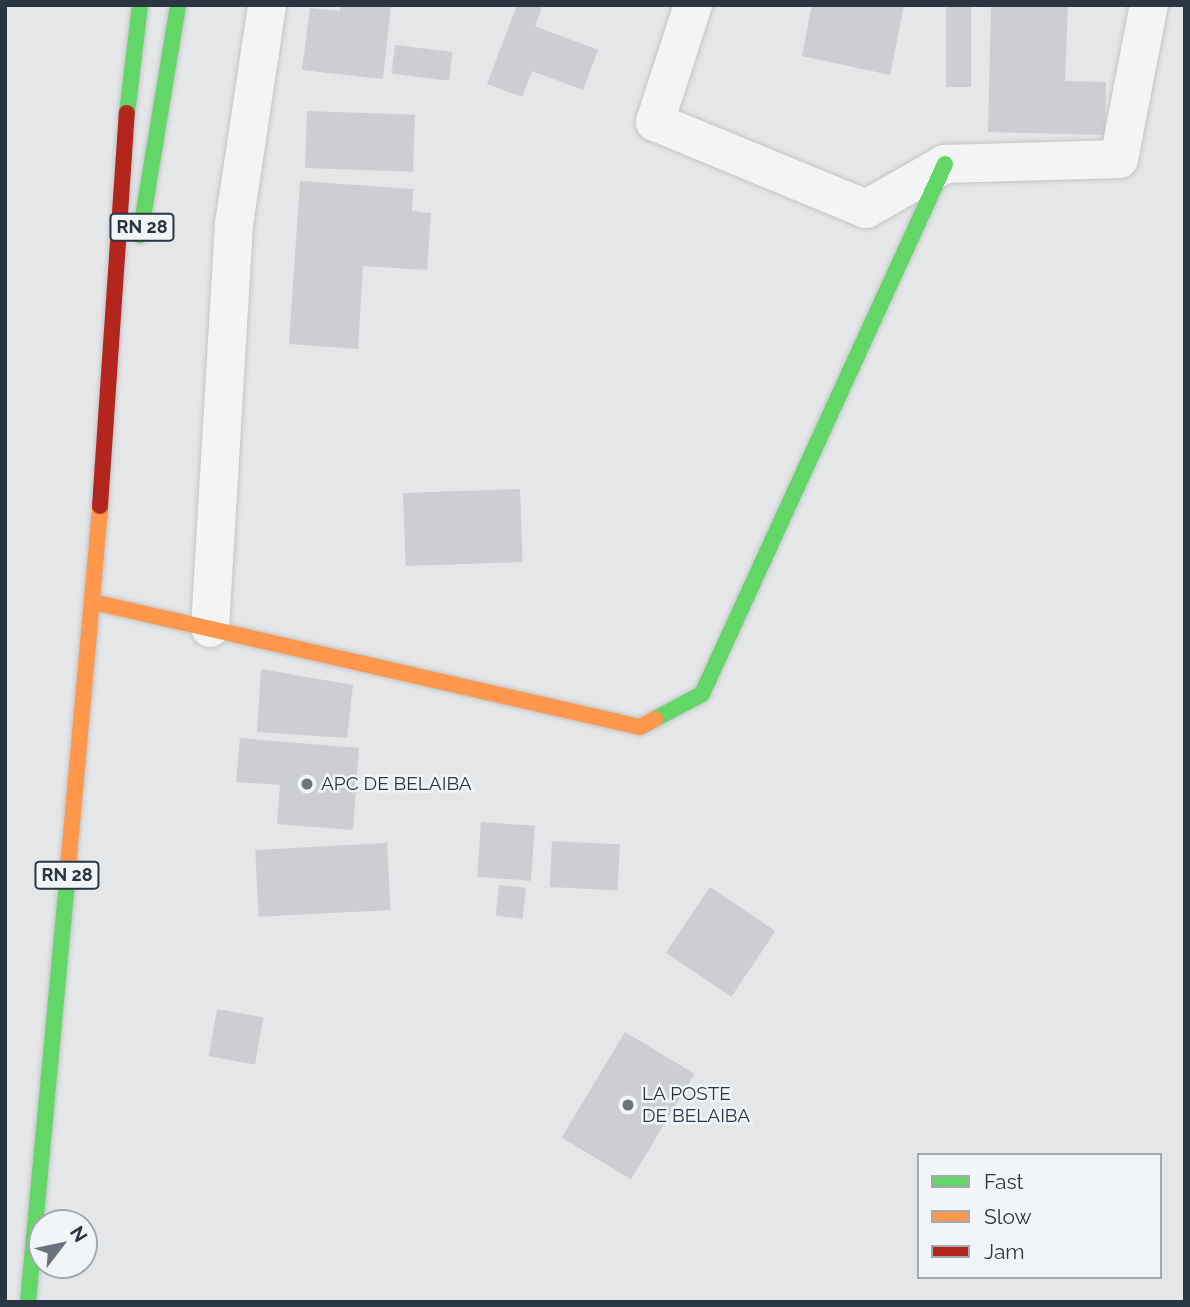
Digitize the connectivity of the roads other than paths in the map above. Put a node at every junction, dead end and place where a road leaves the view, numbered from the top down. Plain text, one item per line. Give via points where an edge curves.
1 (140, 5) edge
2 (178, 5) edge
3 (267, 5) edge
4 (693, 5) edge
5 (1149, 5) edge
6 (945, 164) junction
7 (136, 257) dead end
8 (132, 284) dead end
9 (104, 448) junction
10 (93, 602) junction
11 (210, 628) junction
12 (28, 1302) edge

1 - 9 main road, RN 28 via 129,80
2 - 7 main road, RN 28
3 - 11 street via 234,225
4 - 6 street via 655,122 866,209
5 - 6 street via 1119,159
6 - 11 main road via 702,694 640,727
8 - 9 main road, RN 28
9 - 10 main road, RN 28
10 - 11 main road
10 - 12 main road, RN 28

